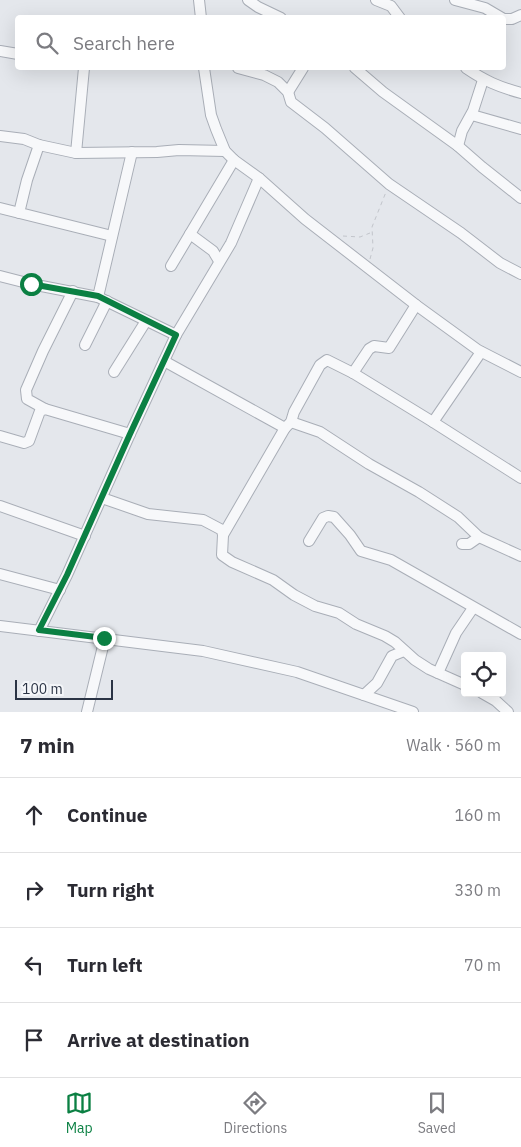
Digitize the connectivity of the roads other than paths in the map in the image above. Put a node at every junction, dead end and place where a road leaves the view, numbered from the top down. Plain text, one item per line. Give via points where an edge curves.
1 (199, 0) edge
2 (248, 0) edge
3 (376, 0) edge
4 (455, 0) edge
5 (394, 3) edge
6 (201, 15) edge
7 (275, 15) edge
8 (399, 15) edge
9 (497, 15) edge
10 (521, 15) edge
11 (506, 18) edge
12 (0, 50) edge
13 (15, 53) edge
14 (84, 70) edge
15 (203, 70) edge
16 (245, 70) edge
17 (302, 70) edge
18 (357, 70) edge
19 (469, 70) edge
20 (484, 80) junction
21 (288, 92) junction
22 (521, 93) edge
23 (472, 115) junction
24 (521, 129) edge
25 (0, 136) edge
26 (39, 145) junction
27 (458, 146) junction
28 (225, 151) junction
29 (132, 152) junction
30 (76, 153) junction
31 (234, 160) junction
32 (259, 178) junction
33 (521, 198) edge
34 (0, 208) edge
35 (19, 213) junction
36 (190, 234) junction
37 (112, 236) junction
38 (219, 261) junction
39 (171, 266) dead end
40 (521, 274) edge
41 (0, 276) edge
42 (73, 291) junction
43 (102, 299) junction
44 (416, 305) junction
45 (146, 321) junction
46 (176, 335) junction
47 (85, 345) dead end
48 (481, 352) junction
49 (164, 361) junction
50 (114, 372) dead end
51 (521, 372) edge
52 (353, 373) junction
53 (45, 409) junction
54 (433, 422) junction
55 (288, 425) junction
56 (130, 434) junction
57 (0, 436) edge
58 (521, 478) edge
59 (102, 498) junction
60 (0, 506) edge
61 (223, 535) junction
62 (85, 536) junction
63 (479, 537) junction
64 (309, 541) dead end
65 (462, 544) dead end
66 (521, 556) edge
67 (0, 574) edge
68 (60, 590) junction
69 (473, 608) junction
70 (0, 626) edge
71 (39, 630) junction
72 (521, 634) edge
73 (104, 638) junction
74 (404, 651) junction
75 (438, 673) junction
76 (461, 683) edge
77 (373, 688) junction
78 (364, 695) junction
79 (489, 697) edge
80 (375, 699) junction
81 (87, 712) edge
82 (413, 712) edge
83 (508, 712) edge

1 - 6 street
2 - 7 street
3 - 5 street
4 - 9 street via 485,8
5 - 8 street
10 - 11 street
12 - 13 street
14 - 30 street
15 - 28 street via 212,115
16 - 21 street via 278,82
17 - 21 street
18 - 27 street
19 - 20 street
20 - 22 street
20 - 23 street
21 - 40 street via 291,102 389,184 500,263
23 - 24 street
23 - 27 street via 462,131
25 - 26 street
26 - 30 street
26 - 35 street
27 - 33 street
28 - 29 street
28 - 31 street
29 - 30 street
29 - 37 street
31 - 32 street
31 - 36 street
32 - 38 street
32 - 44 street via 305,220
34 - 35 street
35 - 37 street
36 - 38 street via 213,251
36 - 39 street
37 - 43 street
38 - 46 street
41 - 42 street
42 - 43 street
42 - 53 street via 26,390 27,399
43 - 45 street
43 - 47 street
44 - 48 street
44 - 52 street via 388,348 374,346 369,349
45 - 46 street
45 - 50 street
46 - 49 street
48 - 51 street
48 - 54 street
49 - 55 street
49 - 56 street
52 - 54 street
52 - 55 street via 327,360 320,365
53 - 56 street
53 - 57 street via 40,411 29,441 24,443
54 - 58 street
55 - 61 street
55 - 63 street via 320,432 458,517
56 - 59 street
59 - 61 street via 148,514 203,520 222,530
59 - 62 street
60 - 62 street
61 - 74 street via 222,554 232,562 273,580 315,606 339,613 384,636
62 - 68 street
63 - 65 street via 469,544
63 - 66 street
64 - 69 street via 323,518 334,517 362,552 391,560
67 - 68 street
68 - 71 street
69 - 72 street
69 - 75 street via 456,633
70 - 71 street
71 - 73 street
73 - 78 street via 203,651 280,668
73 - 81 street
74 - 75 street
74 - 77 street via 389,659
75 - 76 street
77 - 78 street
77 - 80 street
78 - 80 street
79 - 83 street
80 - 82 street

